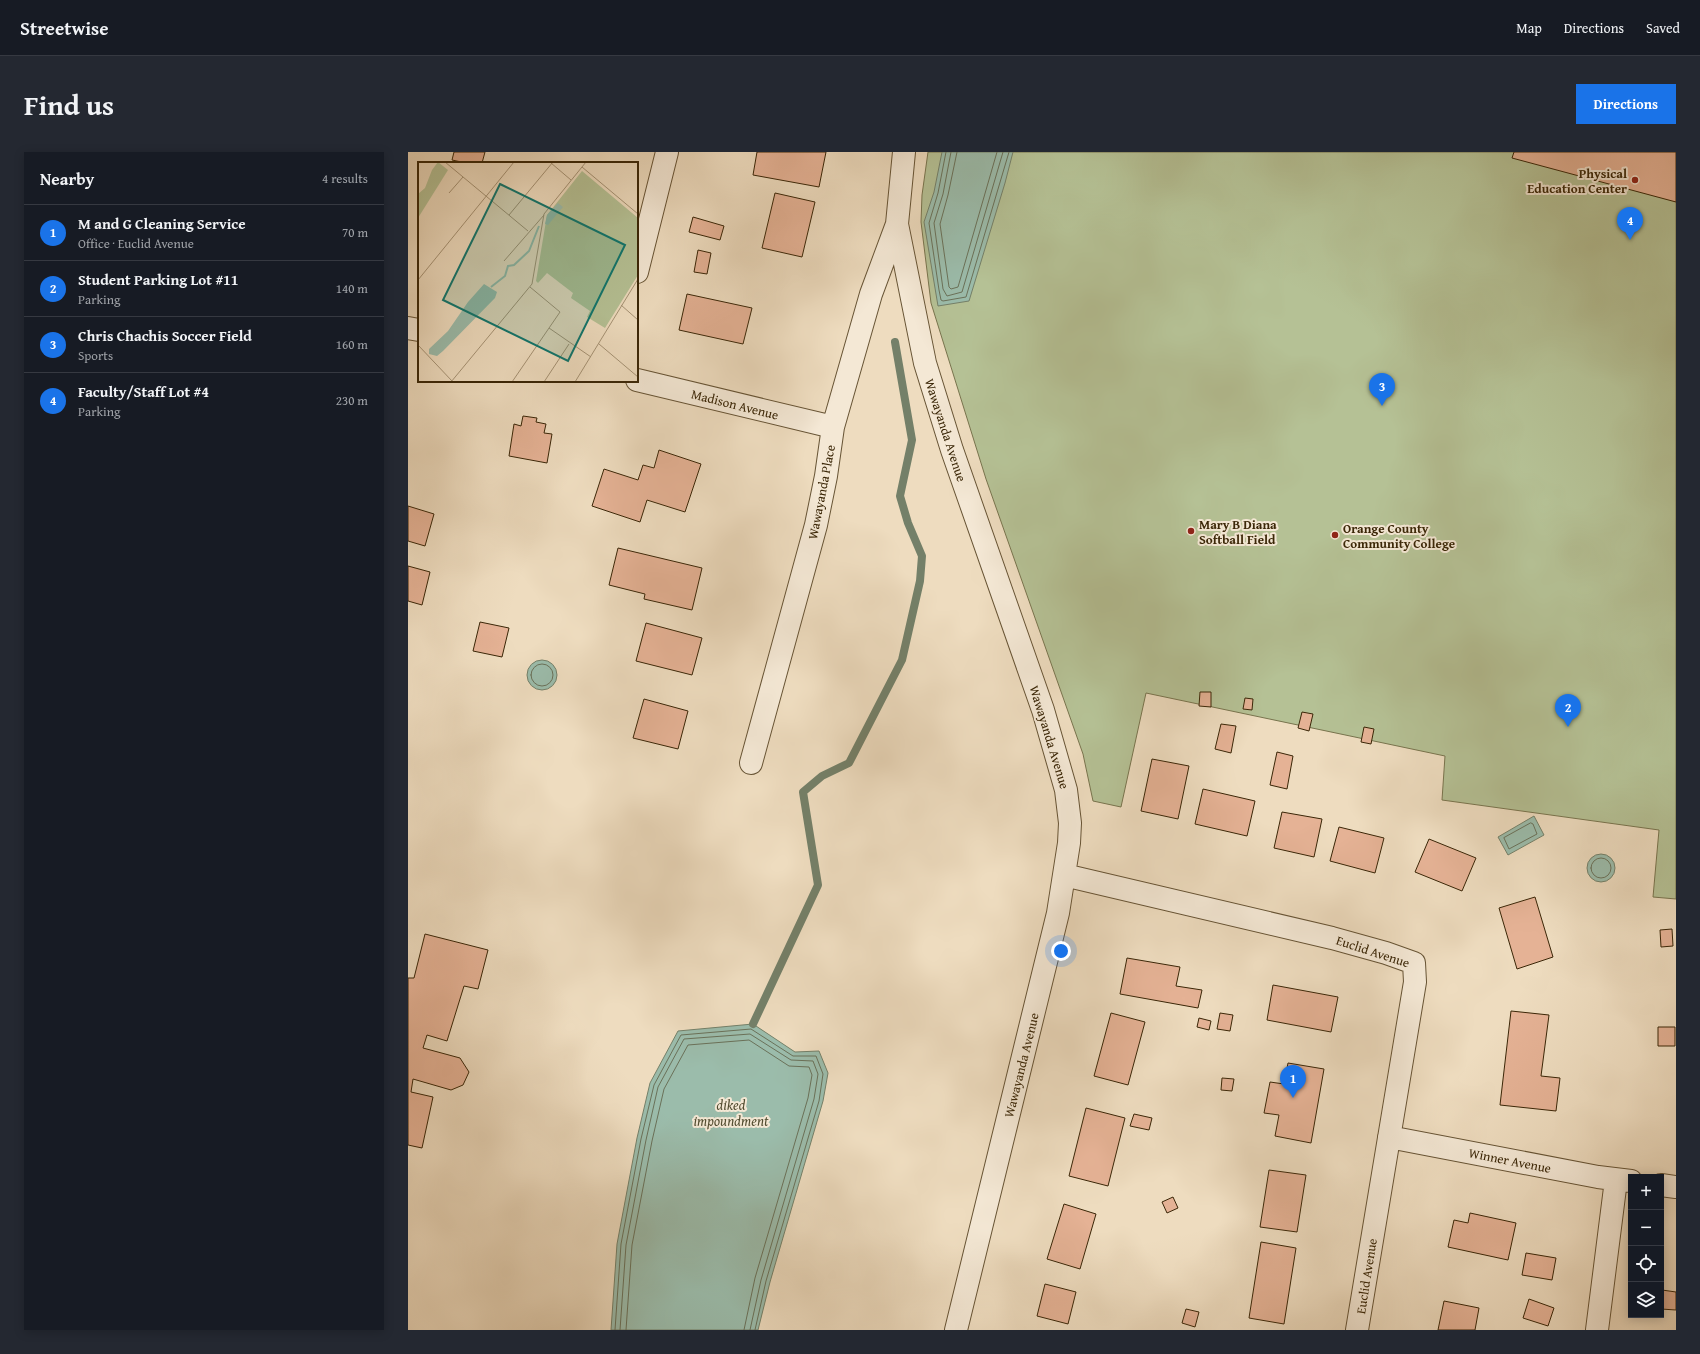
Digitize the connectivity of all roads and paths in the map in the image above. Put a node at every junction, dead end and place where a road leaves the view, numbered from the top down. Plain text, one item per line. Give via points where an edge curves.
1 (667, 152) edge
2 (904, 152) edge
3 (897, 224) junction
4 (638, 268) edge
5 (408, 328) edge
6 (418, 330) edge
7 (638, 380) edge
8 (833, 427) junction
9 (751, 763) dead end
10 (1064, 875) junction
11 (1389, 1137) junction
12 (1623, 1180) edge
13 (1664, 1185) edge
14 (1676, 1187) edge
15 (956, 1330) edge
16 (1357, 1330) edge
17 (1597, 1330) edge

1 - 4 street
2 - 3 street, Wawayanda Avenue
3 - 8 street, Wawayanda Place via 871,294
3 - 10 street, Wawayanda Avenue via 925,363 952,450 1043,710 1064,780 1070,823
5 - 6 street
7 - 8 street, Madison Avenue
8 - 9 street, Wawayanda Place via 816,524
10 - 11 street, Euclid Avenue via 1332,938 1414,963 1414,982
10 - 15 street, Wawayanda Avenue via 1058,913
11 - 12 street, Winner Avenue
11 - 16 street, Euclid Avenue
12 - 17 street
13 - 14 street

